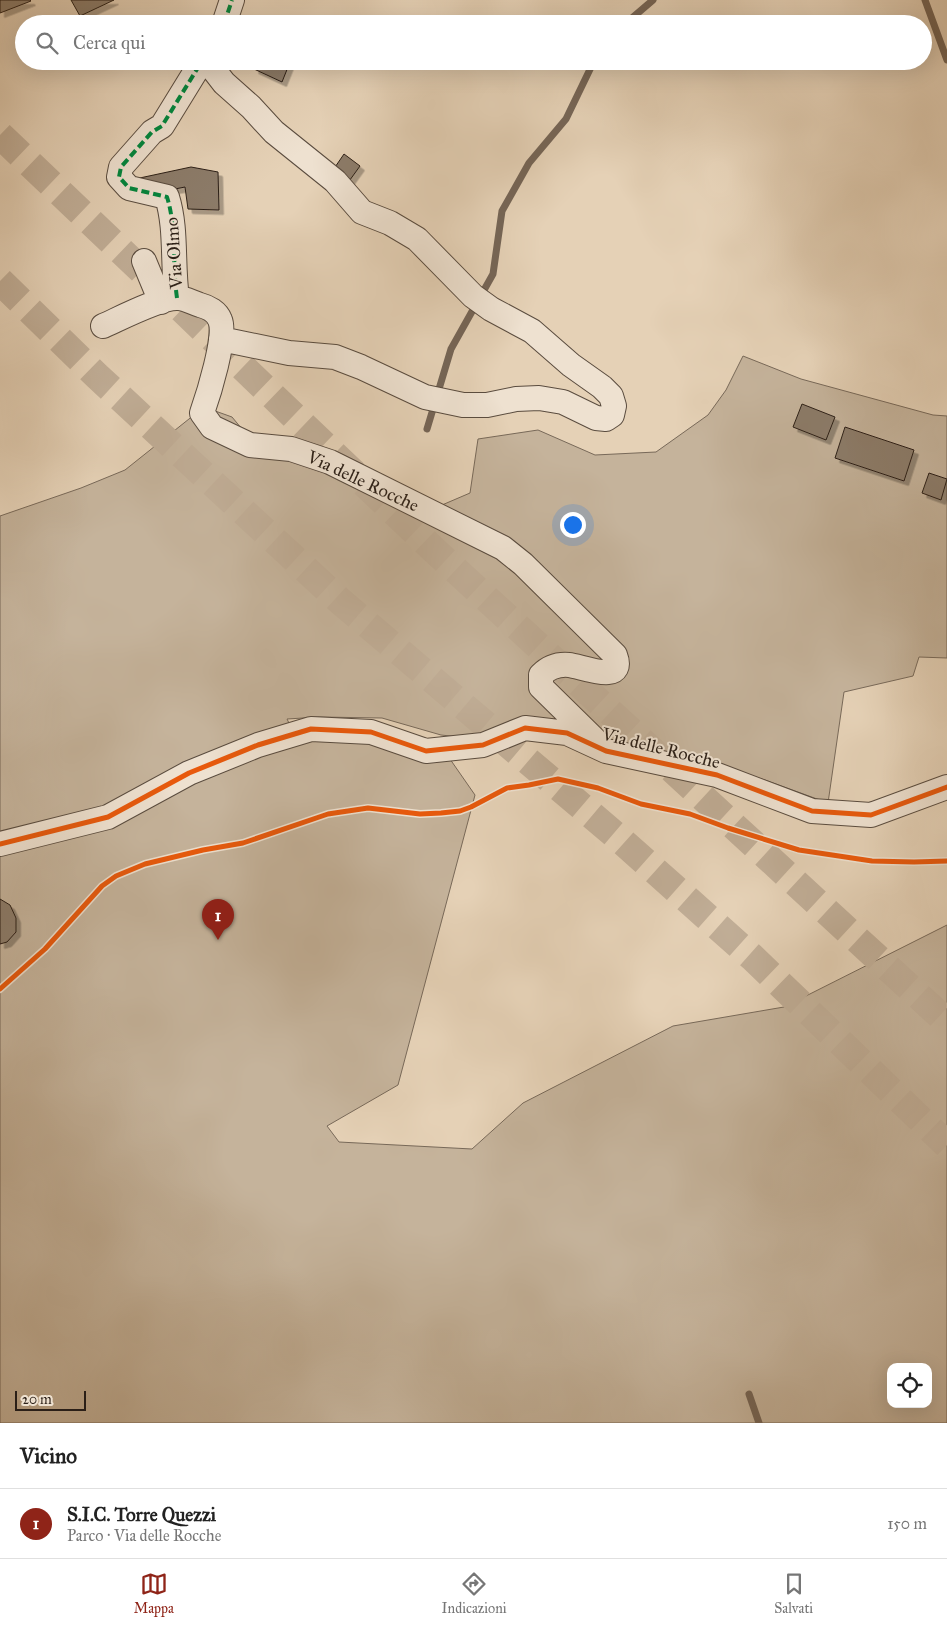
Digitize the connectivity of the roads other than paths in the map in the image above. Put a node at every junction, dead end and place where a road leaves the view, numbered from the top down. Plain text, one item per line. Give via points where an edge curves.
1 (232, 0) edge
2 (227, 15) edge
3 (196, 70) edge
4 (214, 70) edge
5 (144, 261) dead end
6 (169, 300) junction
7 (103, 326) dead end
8 (220, 339) junction
9 (202, 413) joint
10 (606, 751) junction
11 (947, 787) edge
12 (0, 844) edge

1 - 2 street
3 - 6 street, Via Olmo via 162,126 152,132 121,166 119,177 129,188 167,197 172,214 175,282
4 - 8 street via 274,132 335,181 362,212 417,239 473,296 538,335 571,366 602,387 611,396 614,406 612,415 606,419 596,418 563,402 539,398 487,405 463,404 425,397 335,358 289,354
5 - 6 street
6 - 7 street, Via Olmo
6 - 8 street, Via Olmo via 207,307 214,312 220,320
8 - 9 street, Via Olmo
9 - 10 street, Via delle Rocche via 212,427 250,445 291,449 330,462 503,548 523,564 618,661 613,672 570,665 548,668 541,675 541,687
10 - 11 street, Via delle Rocche via 717,775 812,811 871,815
10 - 12 street, Via delle Rocche via 567,733 525,728 483,745 426,751 371,732 311,729 258,745 189,773 108,816

